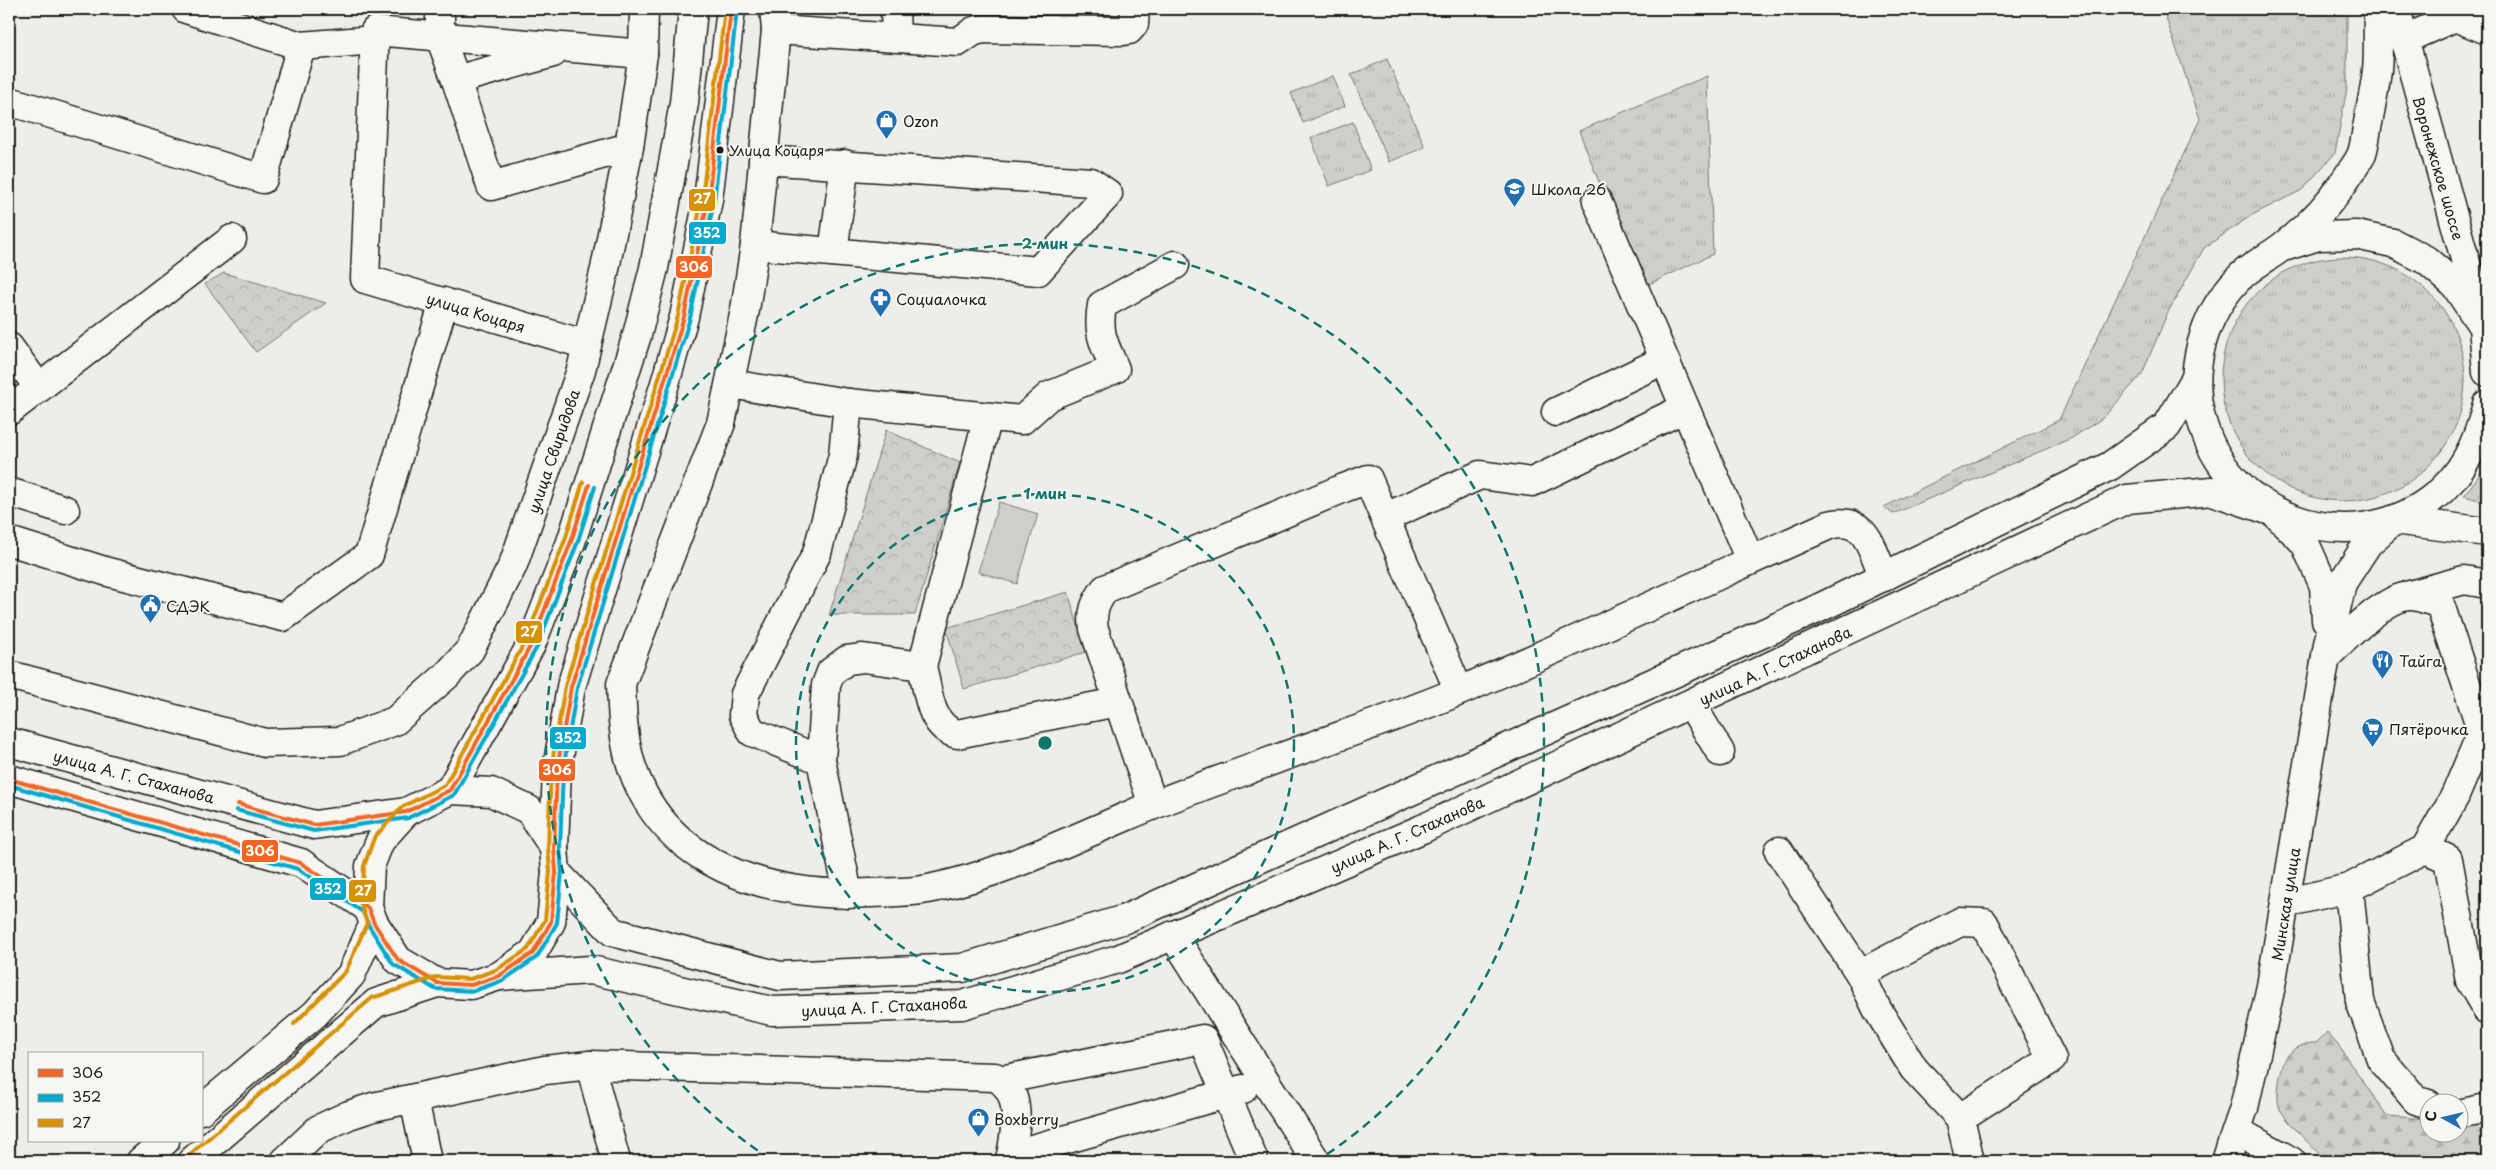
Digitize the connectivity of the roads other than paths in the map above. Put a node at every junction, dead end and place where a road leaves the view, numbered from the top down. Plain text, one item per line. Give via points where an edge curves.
1 (186, 9) edge
2 (440, 9) edge
3 (644, 9) edge
4 (693, 9) edge
5 (731, 9) edge
6 (896, 9) edge
7 (1135, 9) edge
8 (2378, 9) edge
9 (2396, 9) edge
10 (2456, 12) edge
11 (775, 19) edge
12 (2487, 30) edge
13 (440, 37) junction
14 (896, 37) junction
15 (375, 40) junction
16 (2403, 40) junction
17 (301, 46) junction
18 (571, 48) junction
19 (643, 54) junction
20 (456, 80) junction
21 (9, 101) edge
22 (629, 147) junction
23 (763, 160) junction
24 (845, 164) junction
25 (1597, 201) dead end
26 (232, 239) dead end
27 (755, 245) junction
28 (2282, 247) junction
29 (833, 252) junction
30 (1176, 266) dead end
31 (444, 302) junction
32 (2485, 333) edge
33 (587, 345) junction
34 (9, 347) edge
35 (1664, 360) junction
36 (2487, 372) edge
37 (2196, 378) junction
38 (730, 384) junction
39 (39, 388) junction
40 (848, 403) junction
41 (2487, 404) edge
42 (1685, 408) junction
43 (9, 411) edge
44 (1556, 412) dead end
45 (988, 417) junction
46 (9, 492) edge
47 (65, 510) dead end
48 (2274, 512) junction
49 (1386, 517) junction
50 (2394, 520) junction
51 (2487, 532) edge
52 (9, 541) edge
53 (1750, 560) junction
54 (1884, 577) junction
55 (2487, 584) edge
56 (2409, 596) junction
57 (2327, 650) junction
58 (922, 666) junction
59 (9, 675) edge
60 (1459, 691) junction
61 (1117, 702) junction
62 (1691, 704) junction
63 (2485, 723) edge
64 (9, 742) edge
65 (1720, 752) dead end
66 (820, 760) junction
67 (9, 779) edge
68 (450, 790) junction
69 (1153, 805) junction
70 (406, 812) junction
71 (2424, 849) junction
72 (1778, 851) dead end
73 (555, 860) junction
74 (2349, 888) junction
75 (848, 894) junction
76 (2285, 903) junction
77 (371, 916) junction
78 (1174, 935) junction
79 (1860, 974) junction
80 (499, 976) junction
81 (437, 983) junction
82 (2487, 1010) edge
83 (590, 1065) junction
84 (1002, 1080) junction
85 (1266, 1082) junction
86 (1226, 1093) junction
87 (414, 1099) junction
88 (2418, 1101) edge
89 (2487, 1108) edge
90 (202, 1109) edge
91 (2468, 1112) edge
92 (1960, 1118) junction
93 (2237, 1131) junction
94 (164, 1142) edge
95 (1011, 1158) edge
96 (141, 1161) edge
97 (192, 1161) edge
98 (286, 1161) edge
99 (426, 1161) edge
100 (616, 1161) edge
101 (1254, 1161) edge
102 (1316, 1161) edge
103 (1970, 1161) edge
104 (2226, 1161) edge
105 (2291, 1161) edge

1 - 17 main road
2 - 13 main road
3 - 19 main road, улица Свиридова
4 - 68 main road via 684,103 654,268 637,335 571,542 531,645
5 - 73 main road via 706,210 684,317 571,687 557,769
6 - 14 main road
7 - 14 main road via 1134,24 1123,31 983,30 974,31 958,42
8 - 28 main road, Воронежское шоссе via 2377,70 2362,154 2331,203
9 - 16 main road, Воронежское шоссе
10 - 12 main road
10 - 16 main road
11 - 14 main road
11 - 23 main road
13 - 15 main road via 375,31
13 - 18 main road
13 - 20 main road
15 - 17 main road
15 - 31 main road, улица Коцаря via 365,279
16 - 32 main road, Воронежское шоссе
17 - 21 main road via 264,179
18 - 19 main road
18 - 20 main road
19 - 22 main road, улица Свиридова
20 - 22 main road via 491,186
22 - 33 main road, улица Свиридова via 614,230
23 - 24 main road
23 - 27 main road
24 - 29 main road
24 - 29 main road via 1091,182 1108,194 1038,271
25 - 35 main road
26 - 39 main road
27 - 29 main road
27 - 38 main road
28 - 32 main road, Воронежское шоссе via 2318,236 2356,235 2393,243 2426,260 2455,285
28 - 37 main road, Воронежское шоссе via 2258,261 2220,300 2207,325 2199,351
30 - 45 main road via 1102,306 1100,336 1115,368 1049,396 1022,420
31 - 33 main road, улица Коцаря
31 - 52 main road via 369,555 283,617 108,572
32 - 36 main road, Воронежское шоссе
33 - 59 main road, улица Свиридова via 513,565 470,650 395,721 340,740 265,743
34 - 39 main road
35 - 42 main road
35 - 44 main road
37 - 48 main road, Воронежское шоссе via 2201,418 2216,456 2241,488
37 - 54 main road via 2167,426 2110,466
38 - 40 main road
38 - 75 main road via 721,423 622,684 623,730 631,764 658,814 675,835 714,864 763,884 808,893
39 - 43 main road
40 - 45 main road
40 - 66 main road via 843,455 817,553 745,694 744,716 752,732
41 - 50 main road, Воронежское шоссе via 2480,435 2460,471 2430,500
42 - 49 main road via 1532,482 1480,475
42 - 53 main road
45 - 58 main road
46 - 47 main road
48 - 50 main road, Воронежское шоссе via 2312,526 2354,528
48 - 57 main road via 2305,543 2324,586
48 - 62 main road, улица А. Г. Стаханова via 2212,491 2127,500
49 - 60 main road
49 - 61 main road via 1368,479 1105,589 1094,605 1092,618
50 - 51 main road, Воронежское шоссе
50 - 57 main road via 2368,543 2342,583
53 - 54 main road via 1843,521 1863,530
53 - 60 main road
54 - 73 main road via 1125,919 962,968 780,976 613,932
55 - 56 main road via 2464,580
56 - 57 main road via 2380,610
56 - 63 main road via 2440,604
57 - 76 main road, Минская улица
58 - 61 main road via 935,716 947,732 957,734
58 - 66 main road via 862,658 838,665 826,685
60 - 69 main road
61 - 69 main road
62 - 65 main road
62 - 78 main road, улица А. Г. Стаханова via 1422,829
63 - 71 main road via 2455,796
64 - 70 main road, улица А. Г. Стаханова via 314,825
66 - 75 main road
67 - 77 main road via 301,863
68 - 70 main road
68 - 73 main road via 491,792 528,810
69 - 75 main road via 1004,868 930,889
70 - 77 main road via 380,841 370,866
71 - 74 main road
71 - 82 main road via 2448,859 2470,981
72 - 79 main road
73 - 80 main road via 551,922 533,953
74 - 76 main road
74 - 88 main road via 2360,1001 2381,1059
76 - 93 main road, Минская улица via 2271,986
77 - 81 main road via 398,960
77 - 90 main road via 351,975 315,1014
78 - 80 main road, улица А. Г. Стаханова via 1118,959 962,1005 772,1011 592,970
78 - 85 main road
79 - 92 main road via 1914,1070
79 - 92 main road via 1960,922 1984,922 2052,1059
80 - 81 main road via 471,985
81 - 97 main road via 376,1003
83 - 84 main road
83 - 87 main road via 545,1070
83 - 100 main road
84 - 86 main road via 1203,1039
84 - 95 main road via 1015,1100
85 - 86 main road
85 - 102 main road
86 - 95 main road
86 - 101 main road
87 - 98 main road via 373,1107 319,1129
87 - 99 main road
89 - 91 main road
92 - 103 main road
93 - 104 main road, Минская улица
93 - 105 main road
94 - 96 main road

